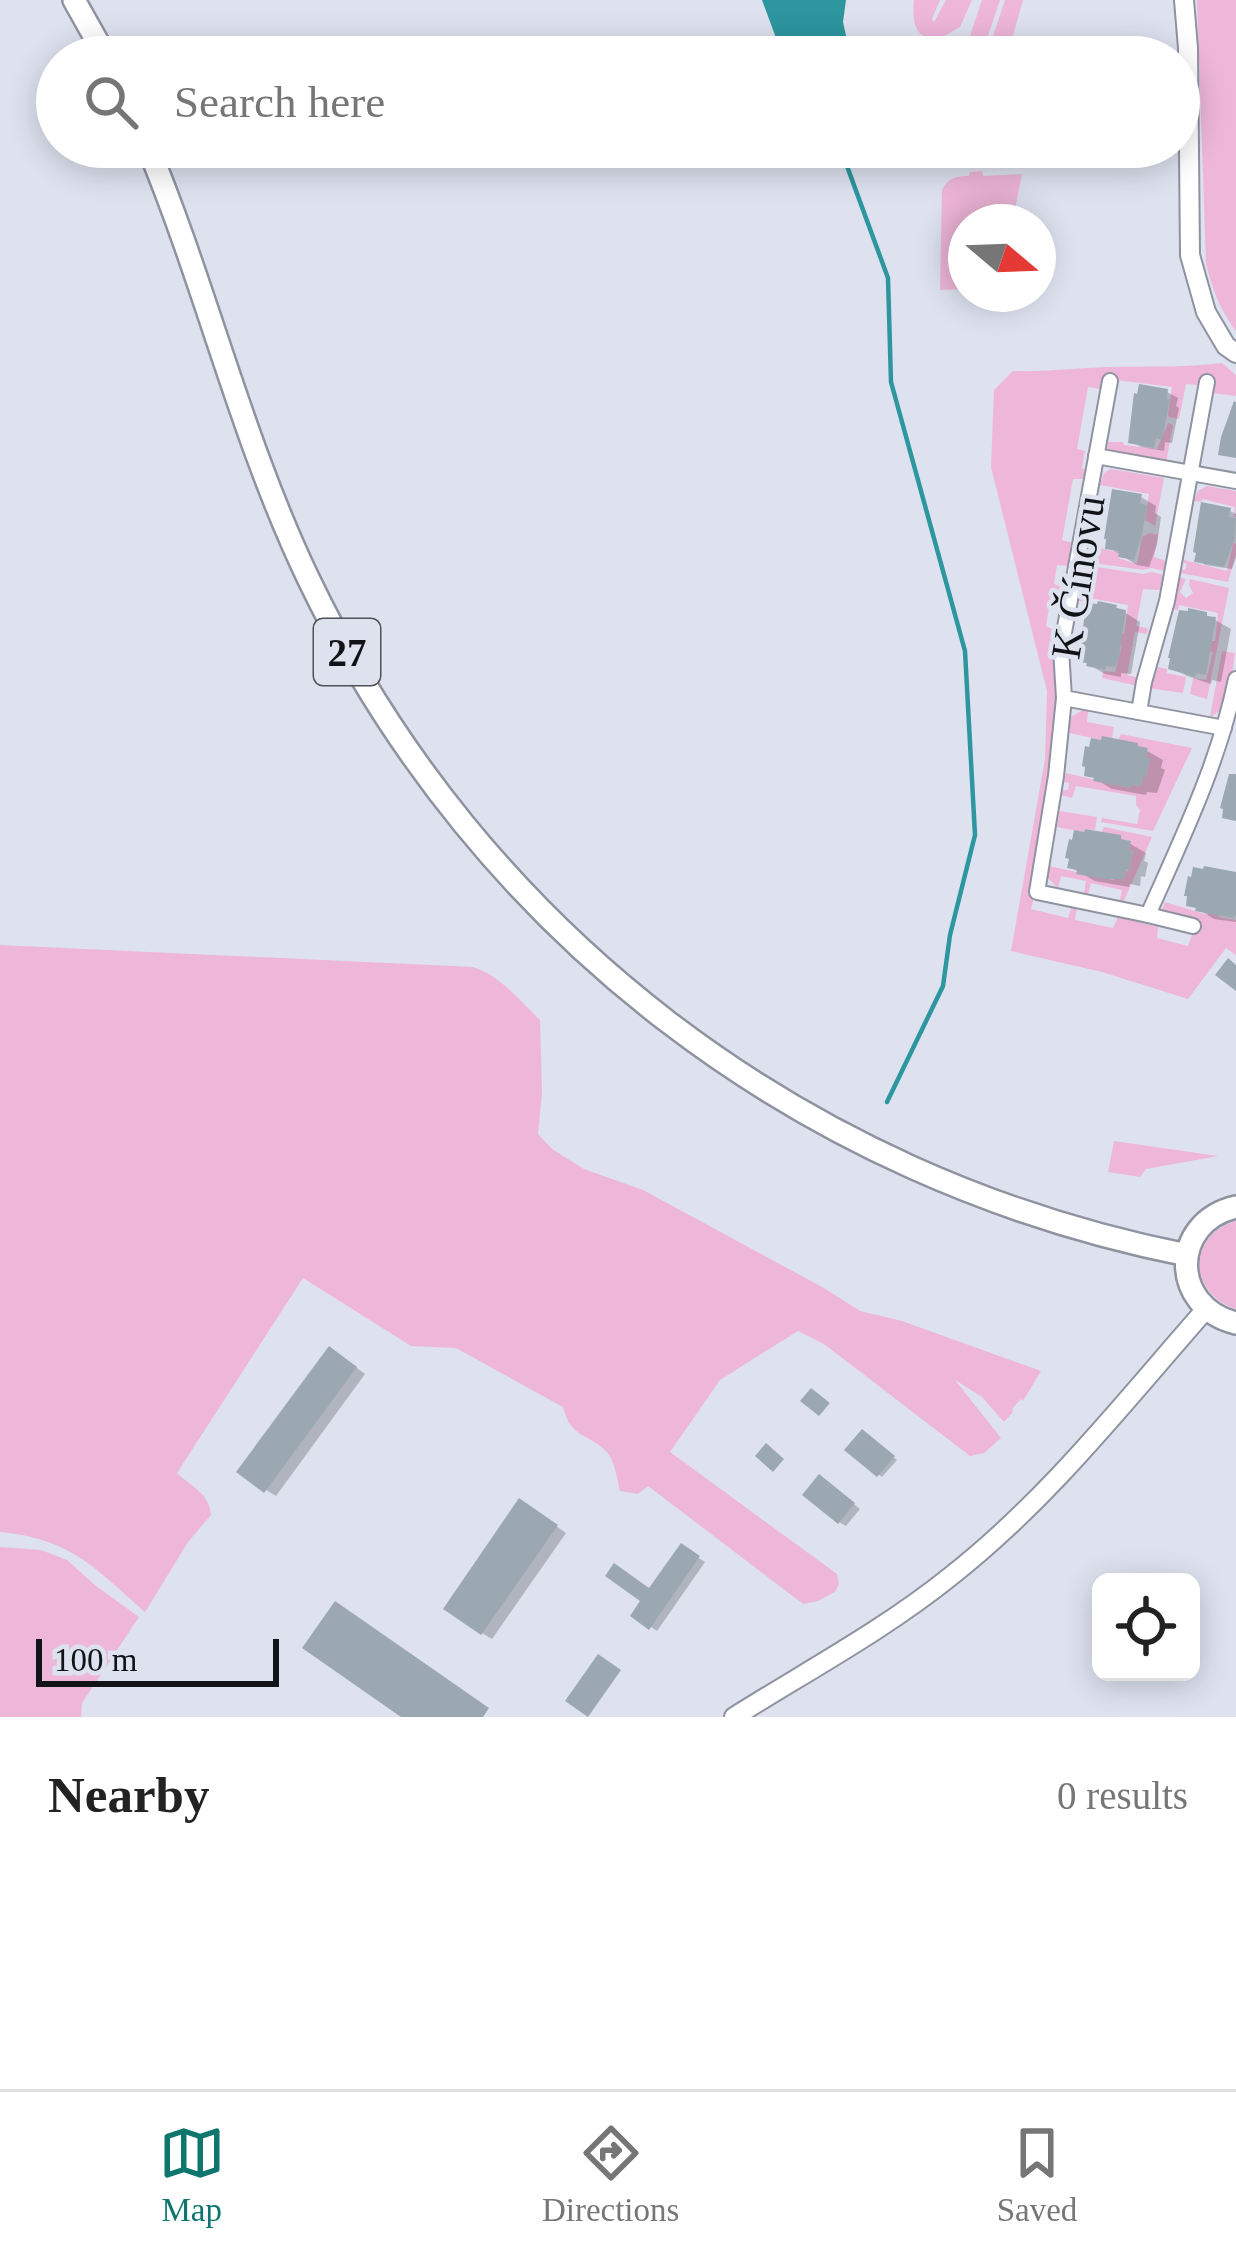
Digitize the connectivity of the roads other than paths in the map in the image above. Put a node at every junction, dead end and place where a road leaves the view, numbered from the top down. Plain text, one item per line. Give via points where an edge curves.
1 (74, 0) edge
2 (1184, 0) edge
3 (94, 36) edge
4 (1186, 36) edge
5 (156, 168) edge
6 (1189, 168) edge
7 (1236, 353) edge
8 (1110, 381) dead end
9 (1207, 382) dead end
10 (1096, 456) junction
11 (1190, 473) junction
12 (1236, 481) edge
13 (1236, 680) edge
14 (1064, 698) junction
15 (1139, 712) junction
16 (1224, 728) junction
17 (1148, 915) junction
18 (1193, 926) dead end
19 (1236, 1207) edge
20 (1187, 1255) junction
21 (1206, 1309) junction
22 (1236, 1323) edge
23 (734, 1717) edge

1 - 3 main road
2 - 4 street
5 - 20 main road, 27 via 308,578 397,734 514,883 647,1007 817,1121 1001,1205
6 - 7 street via 1190,255 1206,312
8 - 10 street, K Čínovu
9 - 11 street, K Čínovu
10 - 11 street, K Čínovu
10 - 14 street, K Čínovu via 1061,649
11 - 12 street, K Čínovu
11 - 15 street, K Čínovu
13 - 16 street
14 - 15 street, K Čínovu
14 - 17 street, K Čínovu via 1037,892
15 - 16 street, K Čínovu
16 - 17 street
17 - 18 street, K Čínovu
19 - 20 main road via 1204,1223
20 - 21 main road via 1190,1285
21 - 22 main road
21 - 23 street via 986,1547 888,1622

